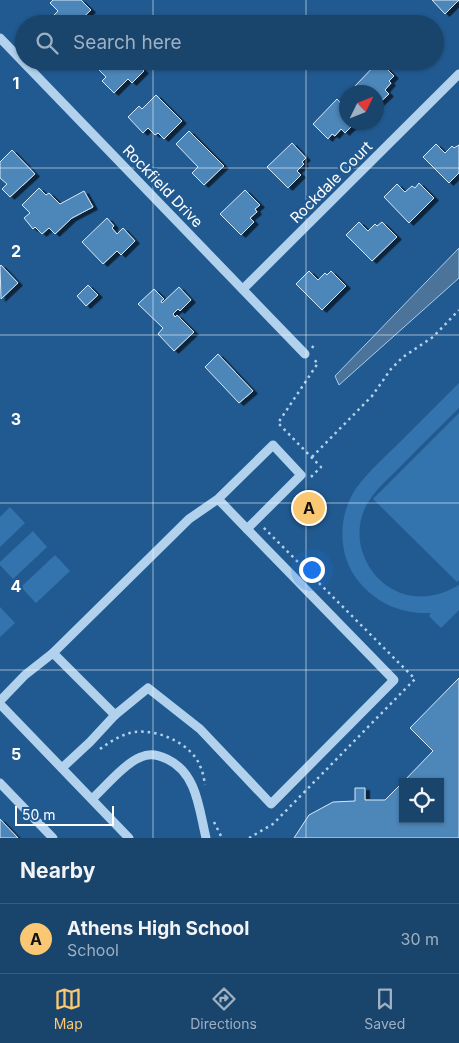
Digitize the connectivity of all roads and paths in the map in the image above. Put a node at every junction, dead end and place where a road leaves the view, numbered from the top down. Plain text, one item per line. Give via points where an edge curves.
1 (0, 38) edge
2 (15, 54) edge
3 (31, 70) edge
4 (459, 74) edge
5 (242, 289) junction
6 (459, 310) edge
7 (305, 354) dead end
8 (312, 457) dead end
9 (218, 499) junction
10 (247, 529) junction
11 (53, 652) junction
12 (0, 703) edge
13 (115, 716) junction
14 (62, 768) junction
15 (0, 783) edge
16 (92, 800) junction
17 (53, 838) edge
18 (129, 838) edge
19 (206, 838) edge

1 - 2 street, Rockfield Drive
3 - 5 street, Rockfield Drive
4 - 5 street, Rockdale Court
5 - 7 street, Rockfield Drive
6 - 8 path via 433,337 403,357 372,396
9 - 10 street
9 - 10 street via 273,445 301,475
9 - 11 street via 189,519
10 - 13 street via 394,680 271,804 200,730 148,688
11 - 12 street via 24,675
11 - 13 street
12 - 14 street
13 - 14 street
14 - 16 street
15 - 17 street
16 - 18 street
16 - 19 street via 136,759 150,755 164,757 182,768 190,779

